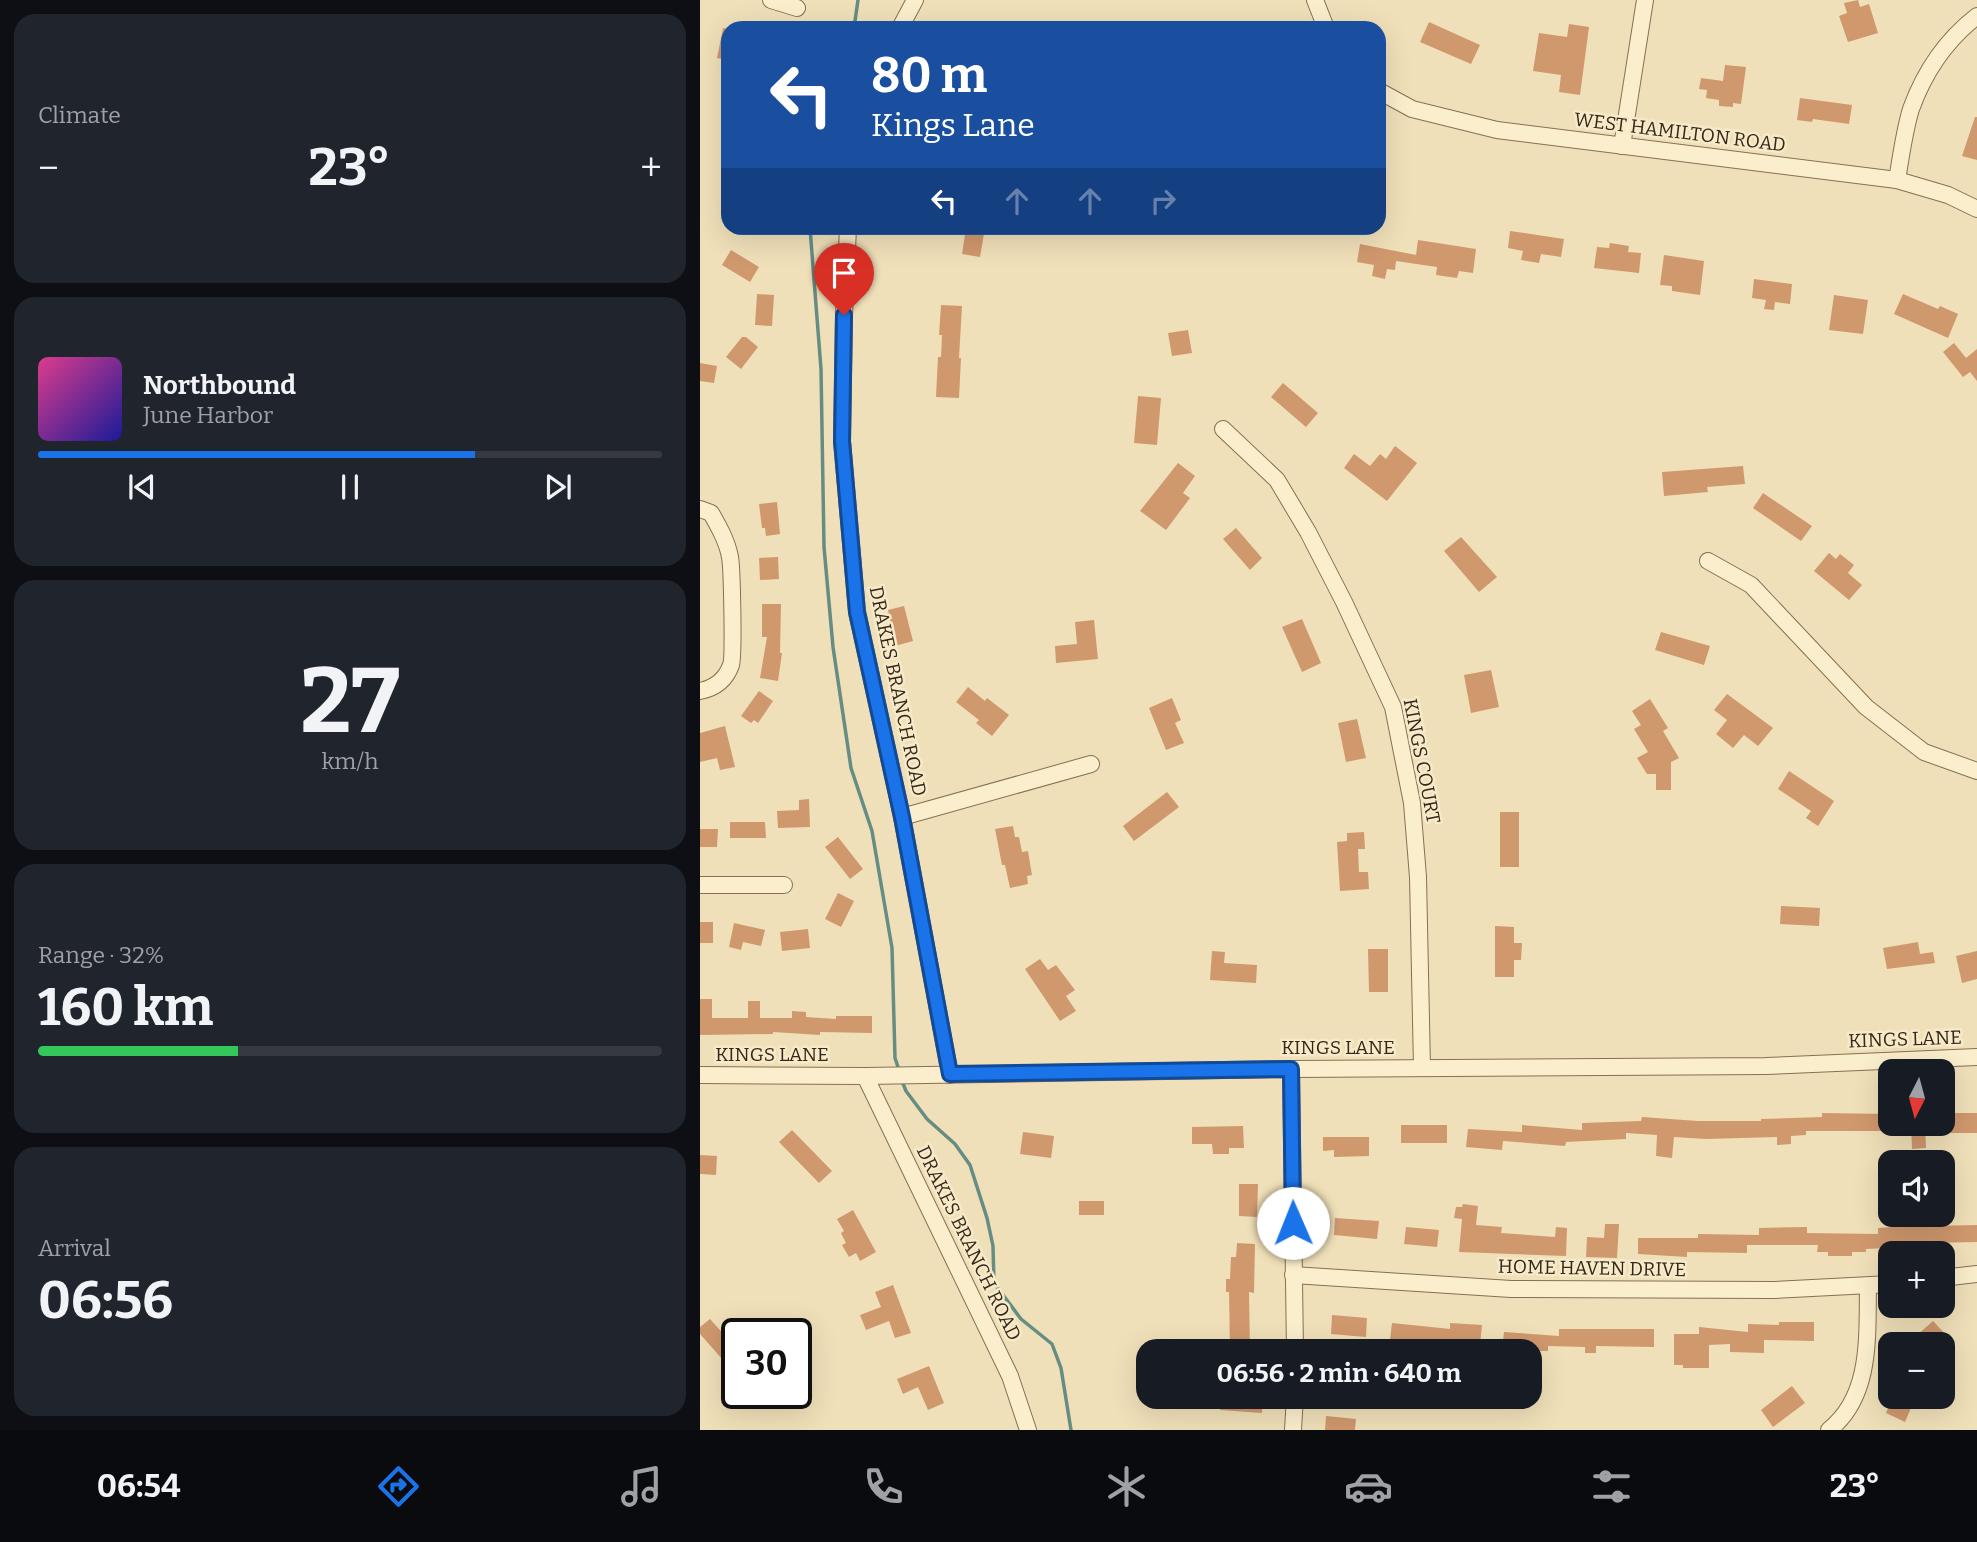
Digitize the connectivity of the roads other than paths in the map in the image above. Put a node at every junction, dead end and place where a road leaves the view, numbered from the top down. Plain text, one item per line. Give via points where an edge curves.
1 (771, 0) edge
2 (915, 0) edge
3 (1315, 0) edge
4 (1645, 0) edge
5 (797, 8) dead end
6 (1977, 16) edge
7 (904, 21) edge
8 (1323, 21) edge
9 (1386, 95) edge
10 (1622, 146) junction
11 (1897, 180) junction
12 (1977, 209) edge
13 (848, 235) edge
14 (1223, 429) dead end
15 (700, 509) edge
16 (1708, 561) dead end
17 (700, 691) edge
18 (1091, 764) dead end
19 (1977, 771) edge
20 (902, 817) junction
21 (784, 885) dead end
22 (700, 886) edge
23 (1977, 1057) edge
24 (1422, 1068) junction
25 (1291, 1069) junction
26 (950, 1074) junction
27 (700, 1075) edge
28 (865, 1076) junction
29 (1293, 1275) junction
30 (1977, 1275) edge
31 (1955, 1277) edge
32 (1878, 1286) edge
33 (1868, 1287) junction
34 (1295, 1339) edge
35 (1294, 1409) edge
36 (1028, 1430) edge
37 (1293, 1430) edge
38 (1829, 1430) edge

1 - 5 street
2 - 7 street
3 - 8 street
4 - 10 street
6 - 11 street via 1932,63 1911,110
9 - 10 street, WEST HAMILTON ROAD via 1412,109 1497,130
10 - 11 street, WEST HAMILTON ROAD
11 - 12 street, WEST HAMILTON ROAD
13 - 20 street, DRAKES BRANCH ROAD via 842,441 849,537 857,612
14 - 24 street, KINGS COURT via 1277,480 1340,593 1393,707 1412,803 1418,877
15 - 17 street via 711,513 730,559 732,663 723,680
16 - 19 street via 1751,585 1866,706 1924,752
18 - 20 street
20 - 26 street, DRAKES BRANCH ROAD
21 - 22 street
23 - 24 street, KINGS LANE via 1766,1066
24 - 25 street, KINGS LANE
25 - 26 street, KINGS LANE
25 - 29 street
26 - 28 street, KINGS LANE
27 - 28 street, KINGS LANE
28 - 36 street, DRAKES BRANCH ROAD via 1010,1376
29 - 33 street, HOME HAVEN DRIVE via 1511,1289
29 - 34 street
30 - 31 street
32 - 33 street, HOME HAVEN DRIVE
33 - 38 street via 1867,1343 1860,1382 1844,1414
35 - 37 street

